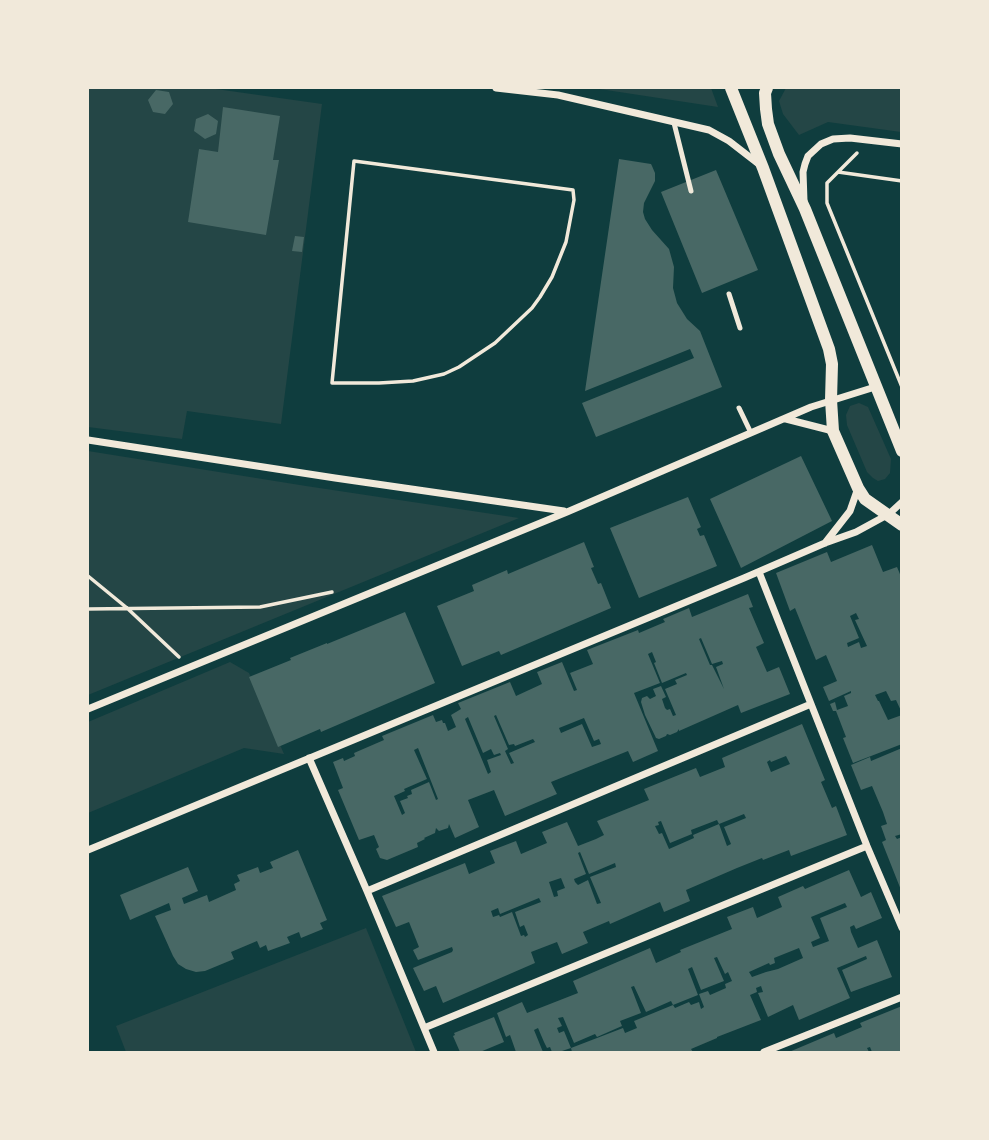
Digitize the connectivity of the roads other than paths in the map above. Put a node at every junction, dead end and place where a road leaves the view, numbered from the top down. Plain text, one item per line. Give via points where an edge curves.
1 (496, 88) edge
2 (732, 88) edge
3 (766, 88) edge
4 (674, 122) junction
5 (901, 144) edge
6 (763, 168) junction
7 (691, 191) dead end
8 (804, 209) junction
9 (729, 294) dead end
10 (740, 328) dead end
11 (875, 387) junction
12 (831, 400) junction
13 (739, 408) dead end
14 (786, 419) junction
15 (834, 430) junction
16 (751, 433) junction
17 (88, 440) edge
18 (901, 451) edge
19 (858, 488) junction
20 (901, 502) edge
21 (568, 512) junction
22 (888, 514) junction
23 (901, 525) edge
24 (825, 543) junction
25 (759, 572) junction
26 (811, 704) junction
27 (88, 709) edge
28 (309, 758) junction
29 (867, 846) junction
30 (88, 850) edge
31 (367, 891) junction
32 (901, 928) edge
33 (901, 997) edge
34 (424, 1028) junction
35 (434, 1052) edge
36 (764, 1052) edge

1 - 4 street via 558,95
2 - 6 street
3 - 8 street via 768,124
4 - 6 street via 729,141
4 - 7 lane
5 - 8 street via 862,138 821,144 808,156 803,172
6 - 12 street via 829,349
8 - 11 street
9 - 10 lane
11 - 12 street
11 - 18 street
12 - 14 street
12 - 15 street
13 - 16 lane
14 - 15 street
14 - 16 street
15 - 19 street
16 - 21 street
17 - 21 street
19 - 22 street via 865,499
19 - 24 street via 849,511
20 - 22 street
21 - 27 street
22 - 23 street
22 - 24 street
24 - 25 street
25 - 26 street
25 - 28 street
26 - 29 street
26 - 31 street
28 - 30 street
28 - 31 street
29 - 32 street
29 - 34 street
31 - 34 street
33 - 36 street
34 - 35 street

